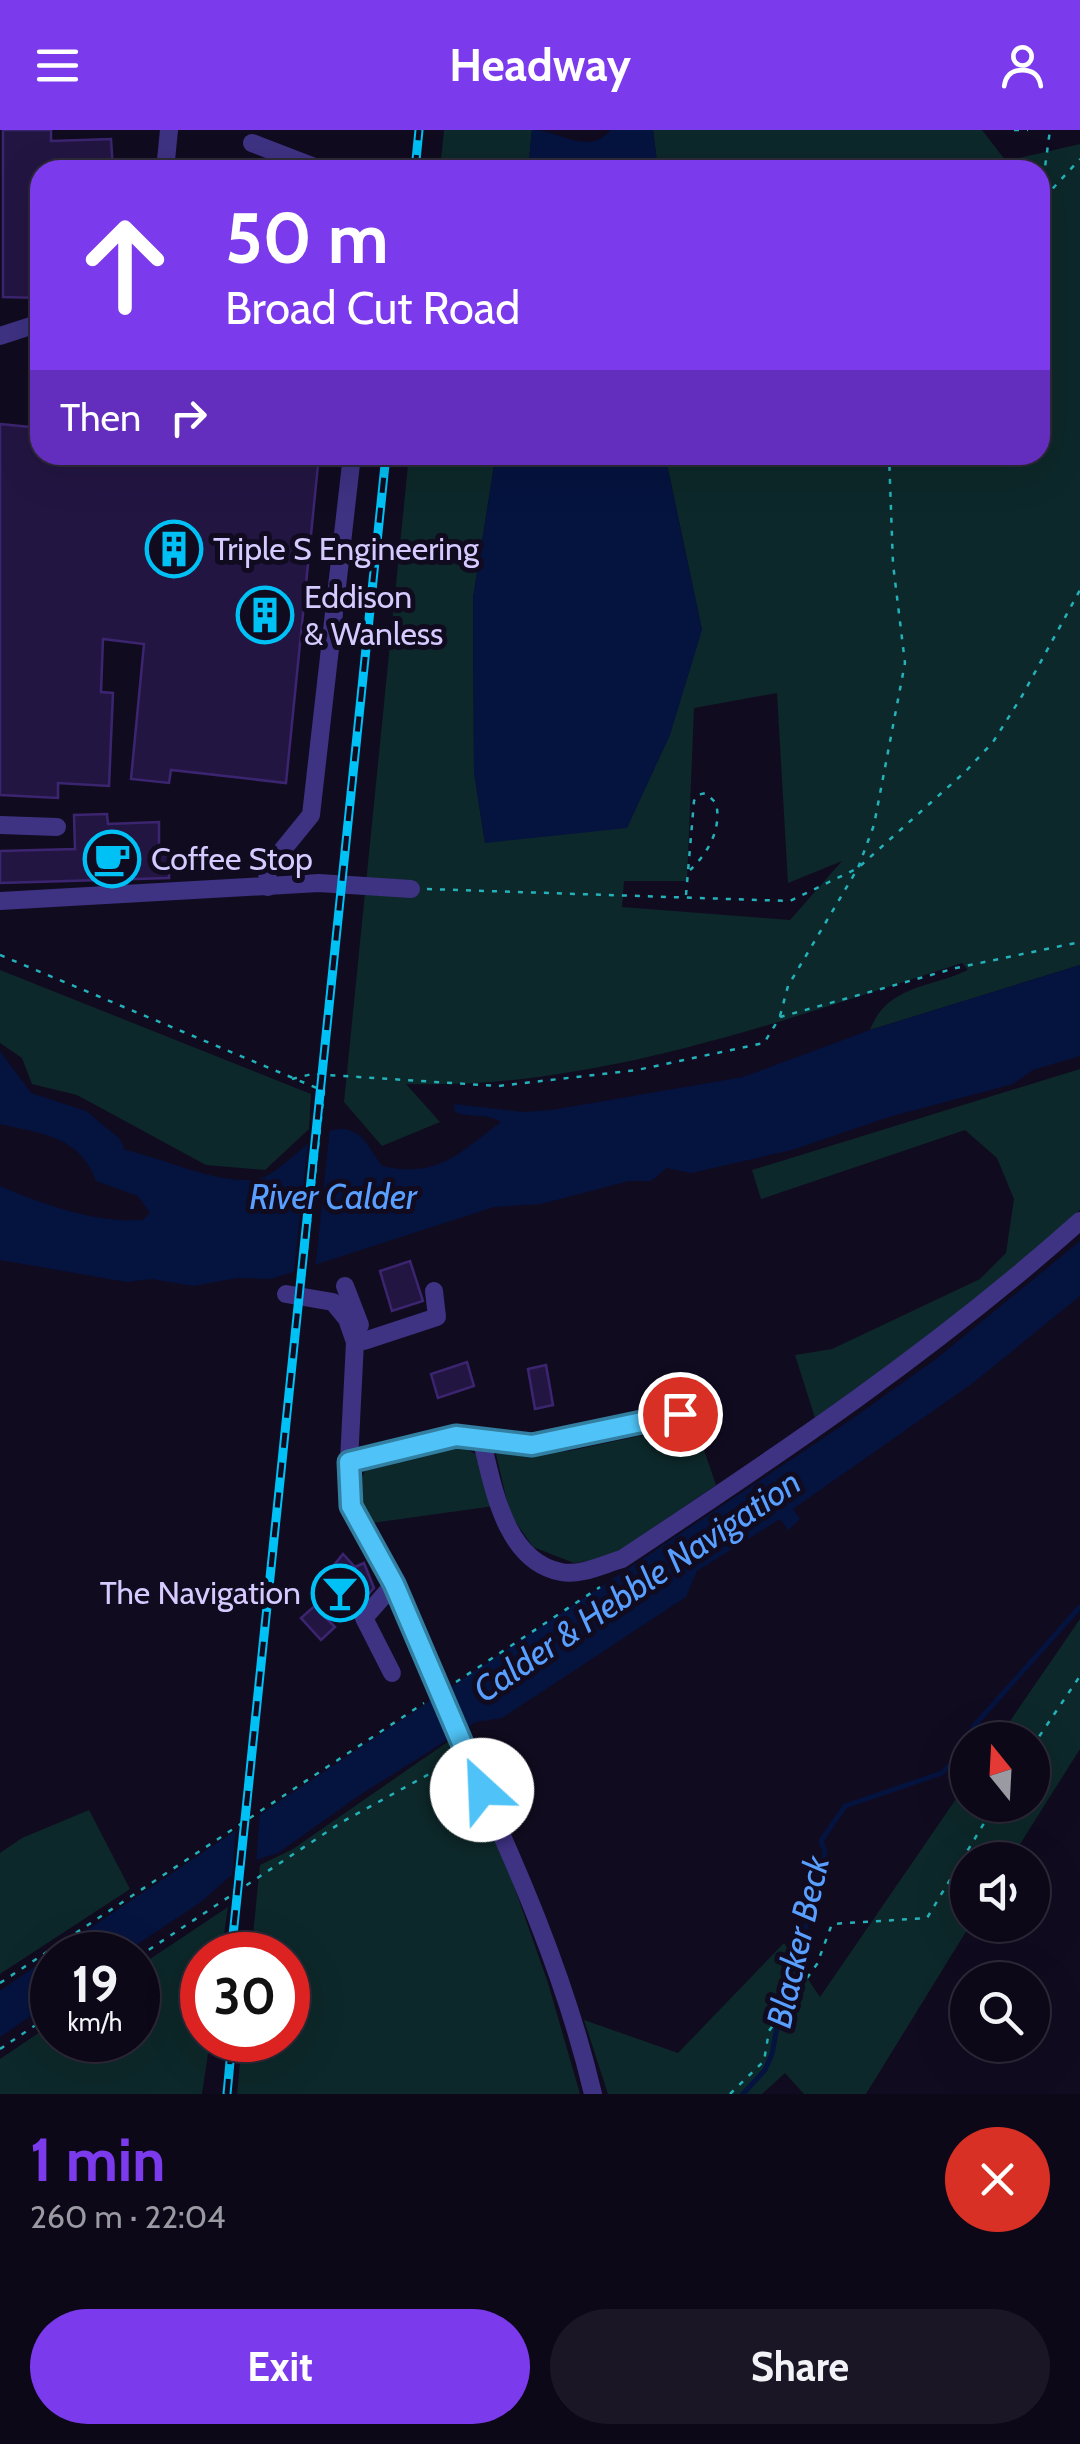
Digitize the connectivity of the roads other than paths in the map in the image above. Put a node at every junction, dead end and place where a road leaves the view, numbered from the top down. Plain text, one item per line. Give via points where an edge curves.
1 (170, 130) edge
2 (252, 143) dead end
3 (166, 160) edge
4 (296, 160) edge
5 (30, 326) edge
6 (0, 336) edge
7 (351, 465) edge
8 (0, 825) edge
9 (57, 827) dead end
10 (268, 887) junction
11 (411, 889) road end
12 (0, 900) edge
13 (1080, 1221) edge
14 (345, 1286) dead end
15 (294, 1291) road end
16 (434, 1291) dead end
17 (364, 1341) junction
18 (680, 1414) dead end
19 (482, 1438) junction
20 (349, 1462) junction
21 (394, 1584) junction
22 (392, 1673) dead end
23 (593, 2094) edge

1 - 3 street
2 - 4 street
5 - 6 street
7 - 10 street via 311,815 267,869
8 - 9 street
10 - 11 street
10 - 12 street
13 - 19 street via 902,1370 622,1559 560,1572 525,1553 498,1507
14 - 17 street
15 - 20 street via 333,1302 352,1330
16 - 17 street via 437,1317
17 - 20 street via 360,1444
18 - 19 street via 532,1445
19 - 20 street via 456,1436
20 - 21 street via 351,1506
21 - 22 street via 364,1618
21 - 23 street, bridge via 534,1912

